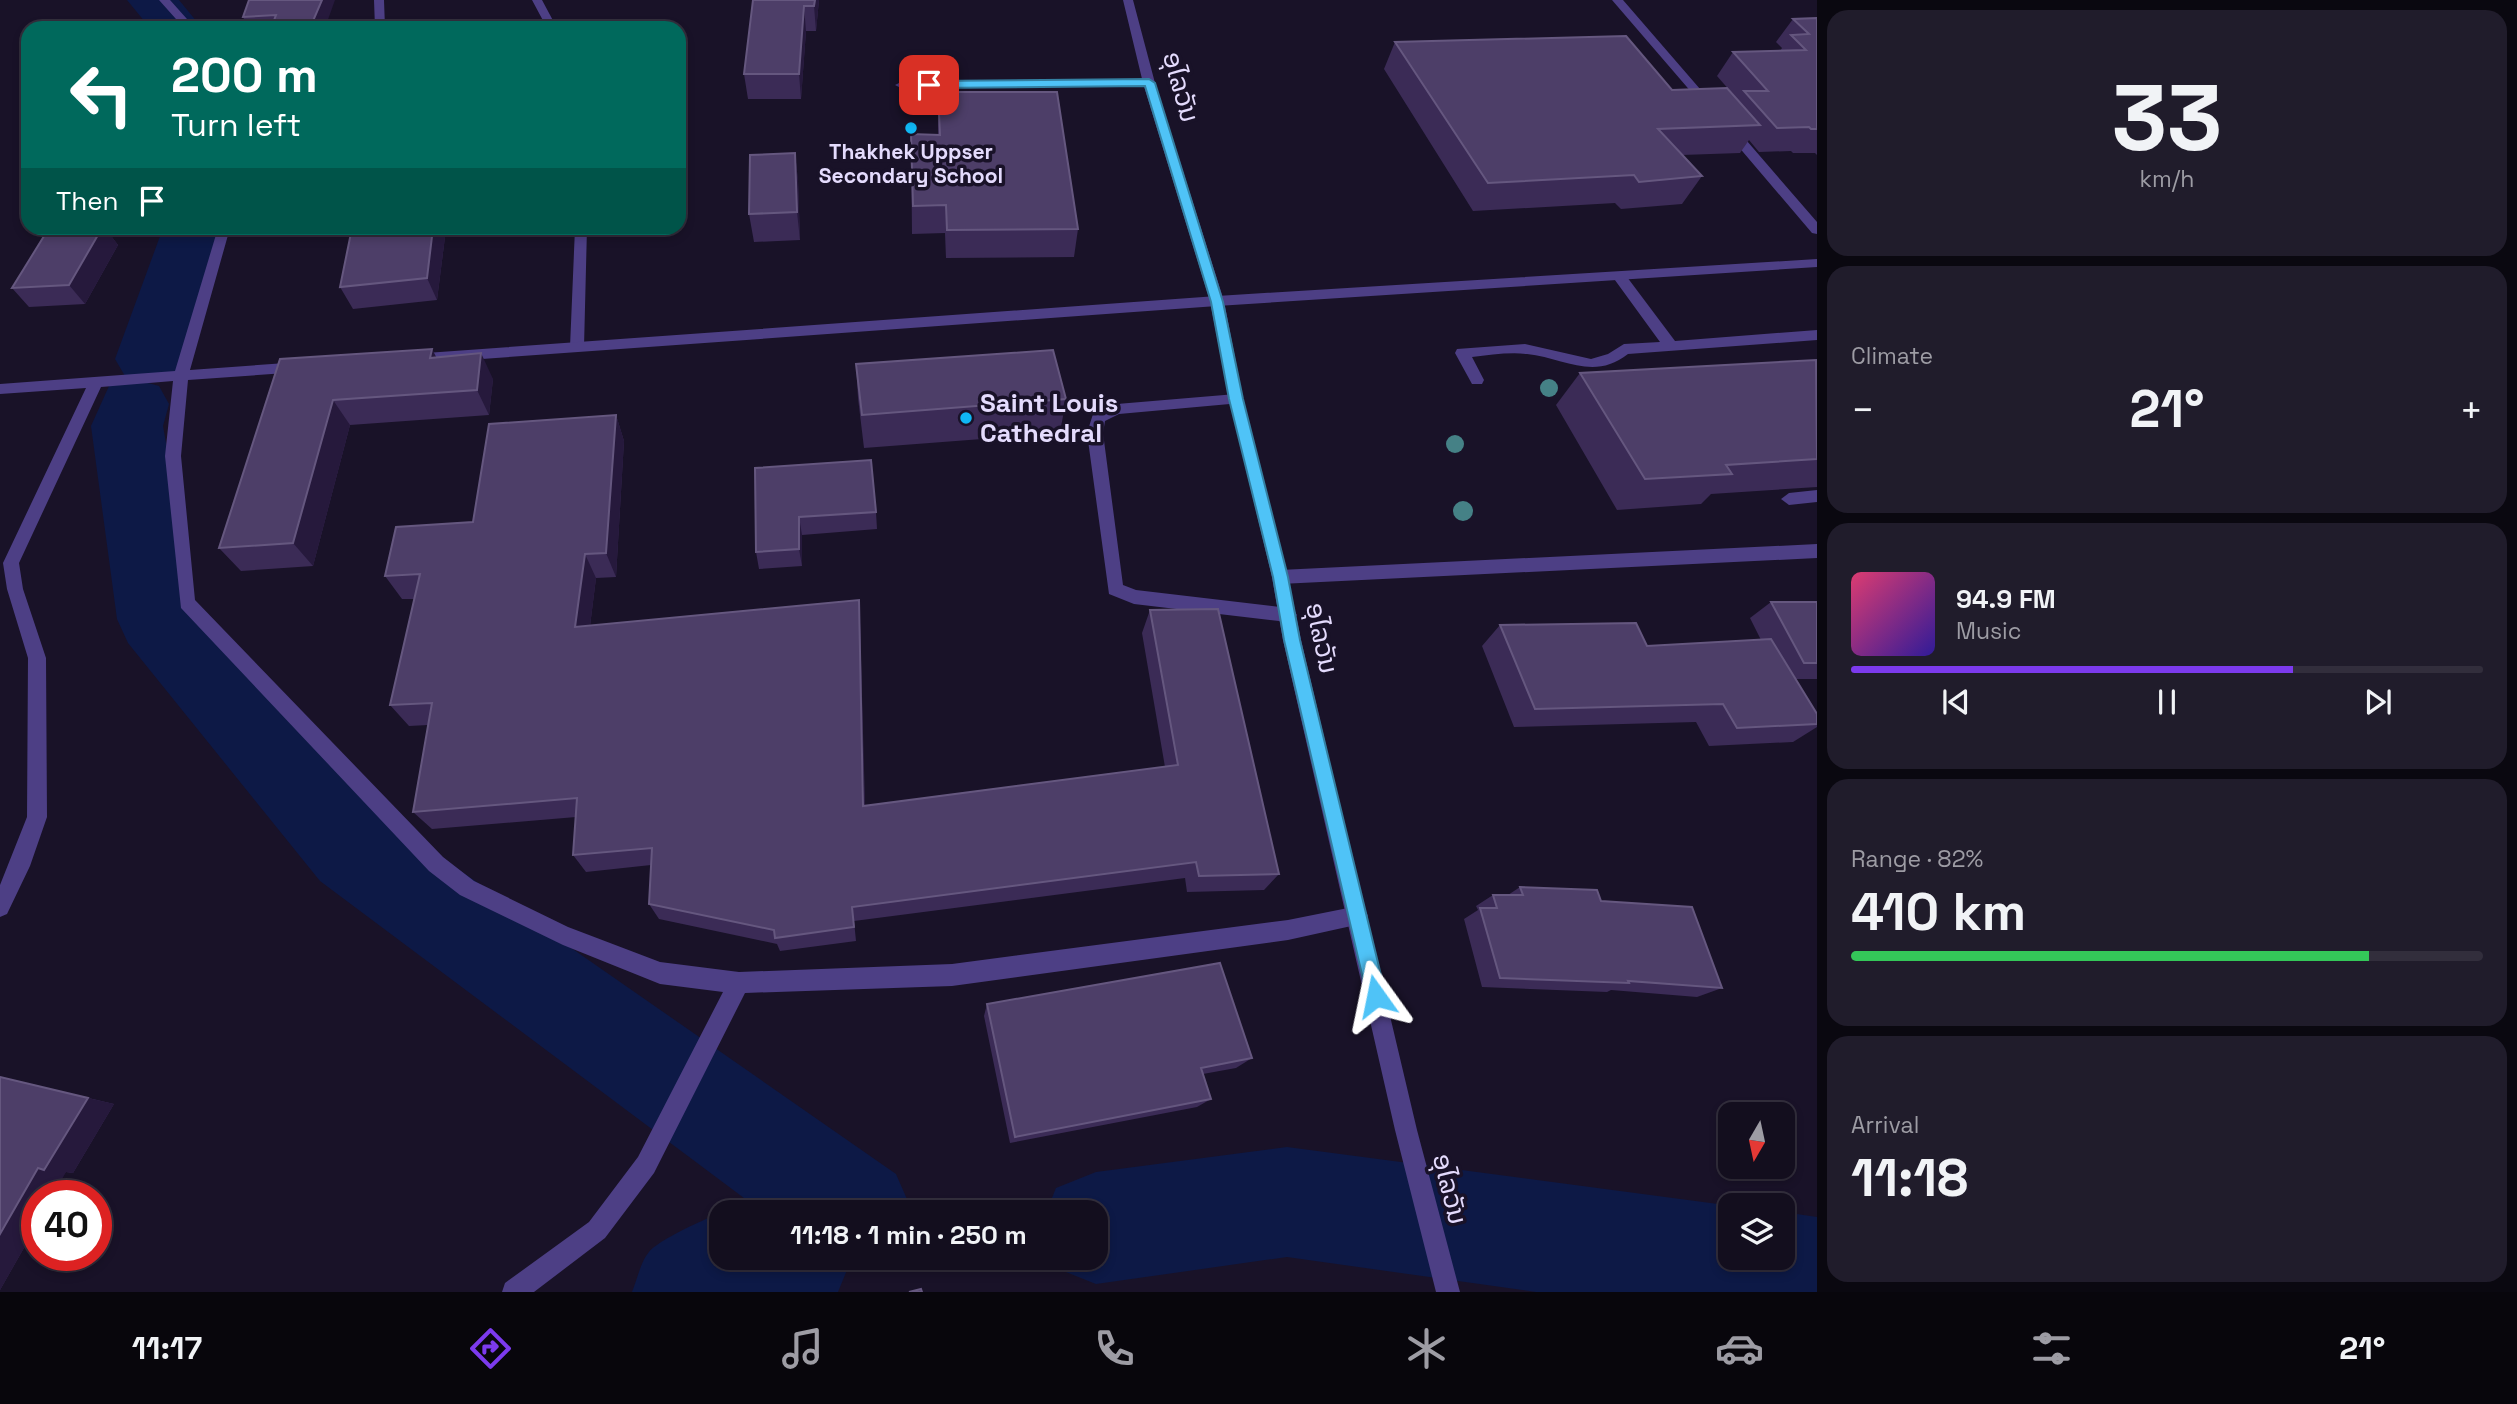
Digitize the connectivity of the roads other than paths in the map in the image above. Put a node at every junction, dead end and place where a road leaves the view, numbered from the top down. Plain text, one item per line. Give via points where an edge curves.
1 (164, 0) edge
2 (379, 0) edge
3 (537, 0) edge
4 (1128, 0) edge
5 (1616, 0) edge
6 (184, 21) edge
7 (380, 21) edge
8 (548, 21) edge
9 (1149, 83) junction
10 (901, 85) dead end
11 (1817, 229) edge
12 (222, 235) edge
13 (581, 235) edge
14 (1817, 262) edge
15 (1619, 276) junction
16 (1217, 302) junction
17 (1817, 335) edge
18 (1671, 346) junction
19 (576, 347) junction
20 (399, 360) edge
21 (317, 366) edge
22 (181, 376) junction
23 (1477, 380) dead end
24 (95, 384) junction
25 (0, 389) edge
26 (1236, 399) junction
27 (1817, 496) edge
28 (1789, 499) edge
29 (1817, 551) edge
30 (1280, 577) junction
31 (1288, 615) junction
32 (0, 907) edge
33 (1358, 916) junction
34 (739, 983) junction
35 (514, 1292) edge
36 (1448, 1292) edge

1 - 6 street
2 - 7 street
3 - 8 street
4 - 9 street, ອຸໄລວັນ
5 - 11 street
9 - 10 street
9 - 16 street, ອຸໄລວັນ
12 - 22 street
13 - 19 street
14 - 15 street
15 - 16 street
15 - 18 street
16 - 19 street
16 - 26 street, ອຸໄລວັນ
17 - 18 street
18 - 23 street via 1624,349 1614,360 1592,364 1531,349 1462,354
19 - 20 street
21 - 22 street
22 - 24 street
22 - 34 street via 173,456 187,603 436,864 467,888 563,935 660,973
24 - 25 street
24 - 32 street via 11,563 37,658 37,817
26 - 30 street, ອຸໄລວັນ
26 - 31 street via 1118,409 1098,418 1095,433 1115,589 1134,597
27 - 28 street
29 - 30 street
30 - 31 street, ອຸໄລວັນ
31 - 33 street, ອຸໄລວັນ
33 - 34 street via 1288,930 952,975
33 - 36 street, ອຸໄລວັນ
34 - 35 street via 646,1165 597,1230

